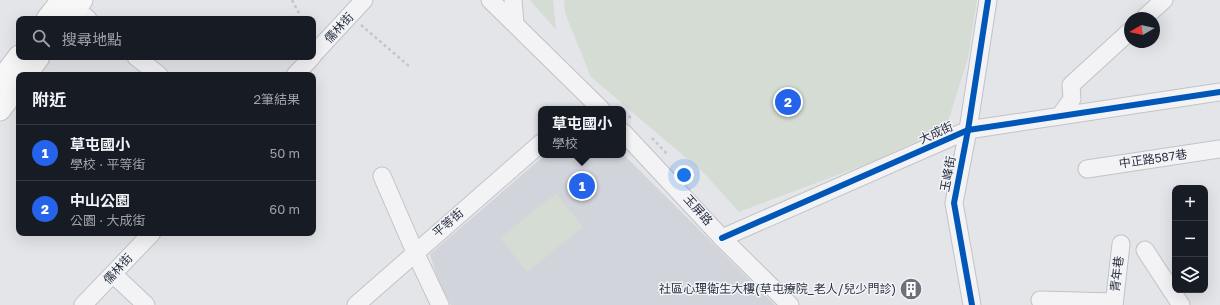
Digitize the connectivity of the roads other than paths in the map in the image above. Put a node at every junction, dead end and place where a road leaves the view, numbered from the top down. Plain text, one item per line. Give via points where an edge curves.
1 (364, 0) edge
2 (490, 0) edge
3 (513, 0) edge
4 (988, 0) edge
5 (1164, 0) edge
6 (73, 8) edge
7 (1151, 12) edge
8 (54, 16) edge
9 (515, 23) junction
10 (1124, 36) edge
11 (316, 52) edge
12 (16, 60) edge
13 (38, 60) edge
14 (140, 60) edge
15 (309, 60) edge
16 (28, 72) edge
17 (155, 72) edge
18 (299, 72) edge
19 (0, 81) edge
20 (16, 88) edge
21 (1220, 92) edge
22 (591, 106) edge
23 (0, 110) edge
24 (1060, 116) junction
25 (968, 130) junction
26 (626, 135) edge
27 (538, 146) edge
28 (1220, 149) edge
29 (1086, 169) dead end
30 (382, 176) dead end
31 (149, 236) edge
32 (722, 238) junction
33 (1121, 244) dead end
34 (1145, 250) dead end
35 (415, 252) junction
36 (114, 275) junction
37 (1040, 300) dead end
38 (1114, 303) edge
39 (83, 305) edge
40 (146, 305) edge
41 (356, 305) edge
42 (440, 305) edge
43 (790, 305) edge
44 (972, 305) edge
45 (1181, 305) edge

1 - 11 street, 儒林街
2 - 9 street
3 - 9 street
4 - 25 street, 玉峰街
5 - 7 street
6 - 8 main road
9 - 22 street
10 - 24 street via 1071,85 1072,99
12 - 19 main road
13 - 16 main road
14 - 17 street
15 - 18 street, 儒林街
20 - 23 main road
21 - 24 street, 大成街
24 - 25 street, 大成街
25 - 32 street, 大成街
25 - 44 street, 玉峰街 via 954,203
26 - 32 street, 玉屏路
27 - 35 street, 平等街
28 - 29 street, 中正路587巷
30 - 35 street
31 - 36 street, 儒林街
32 - 43 street, 玉屏路
33 - 38 street, 青年巷
34 - 45 street
35 - 41 street, 平等街
35 - 42 street
36 - 39 street, 儒林街
36 - 40 street
37 - 38 street

